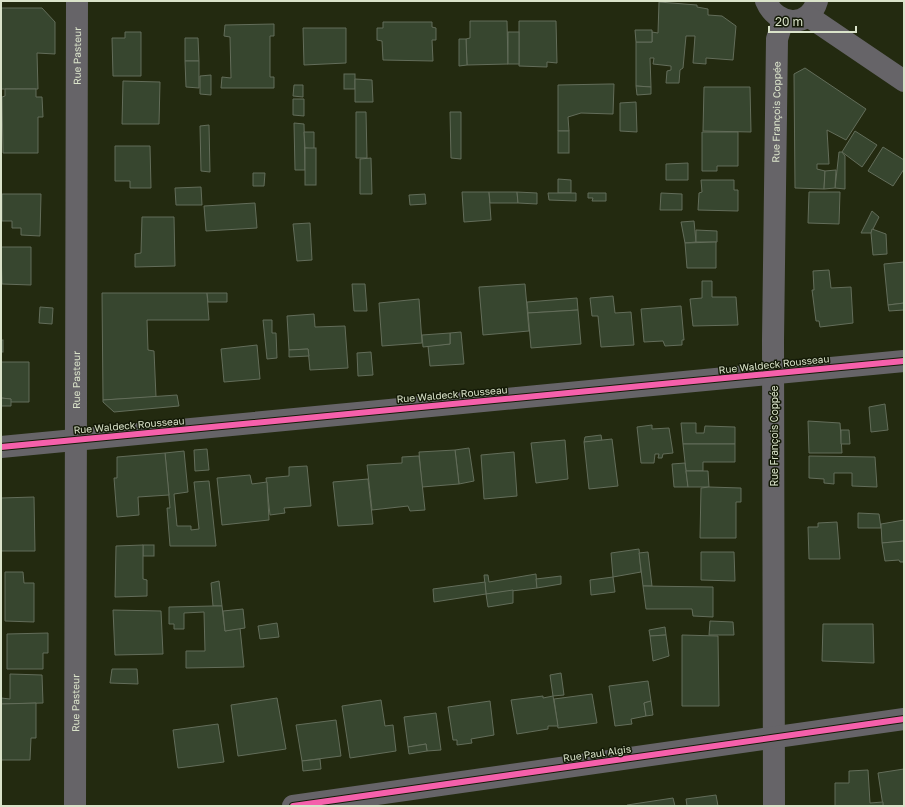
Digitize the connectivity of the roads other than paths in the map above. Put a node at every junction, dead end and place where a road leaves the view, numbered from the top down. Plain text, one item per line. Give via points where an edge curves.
1 (77, 1) edge
2 (766, 1) edge
3 (812, 9) edge
4 (782, 20) junction
5 (904, 81) edge
6 (904, 361) edge
7 (774, 374) junction
8 (76, 440) junction
9 (1, 447) edge
10 (904, 719) edge
11 (774, 737) junction
12 (75, 806) edge
13 (292, 806) edge
14 (774, 806) edge

1 - 8 street, Rue Pasteur
2 - 4 street via 768,8
3 - 4 street via 791,22
3 - 5 street
4 - 7 street, Rue François Coppée via 777,39
6 - 7 street, Rue Waldeck Rousseau
7 - 8 street, Rue Waldeck Rousseau
7 - 11 street, Rue François Coppée
8 - 9 street, Rue Waldeck Rousseau
8 - 12 street, Rue Pasteur
10 - 11 street, Rue Paul Algis
11 - 13 street, Rue Paul Algis
11 - 14 street, Rue François Coppée

